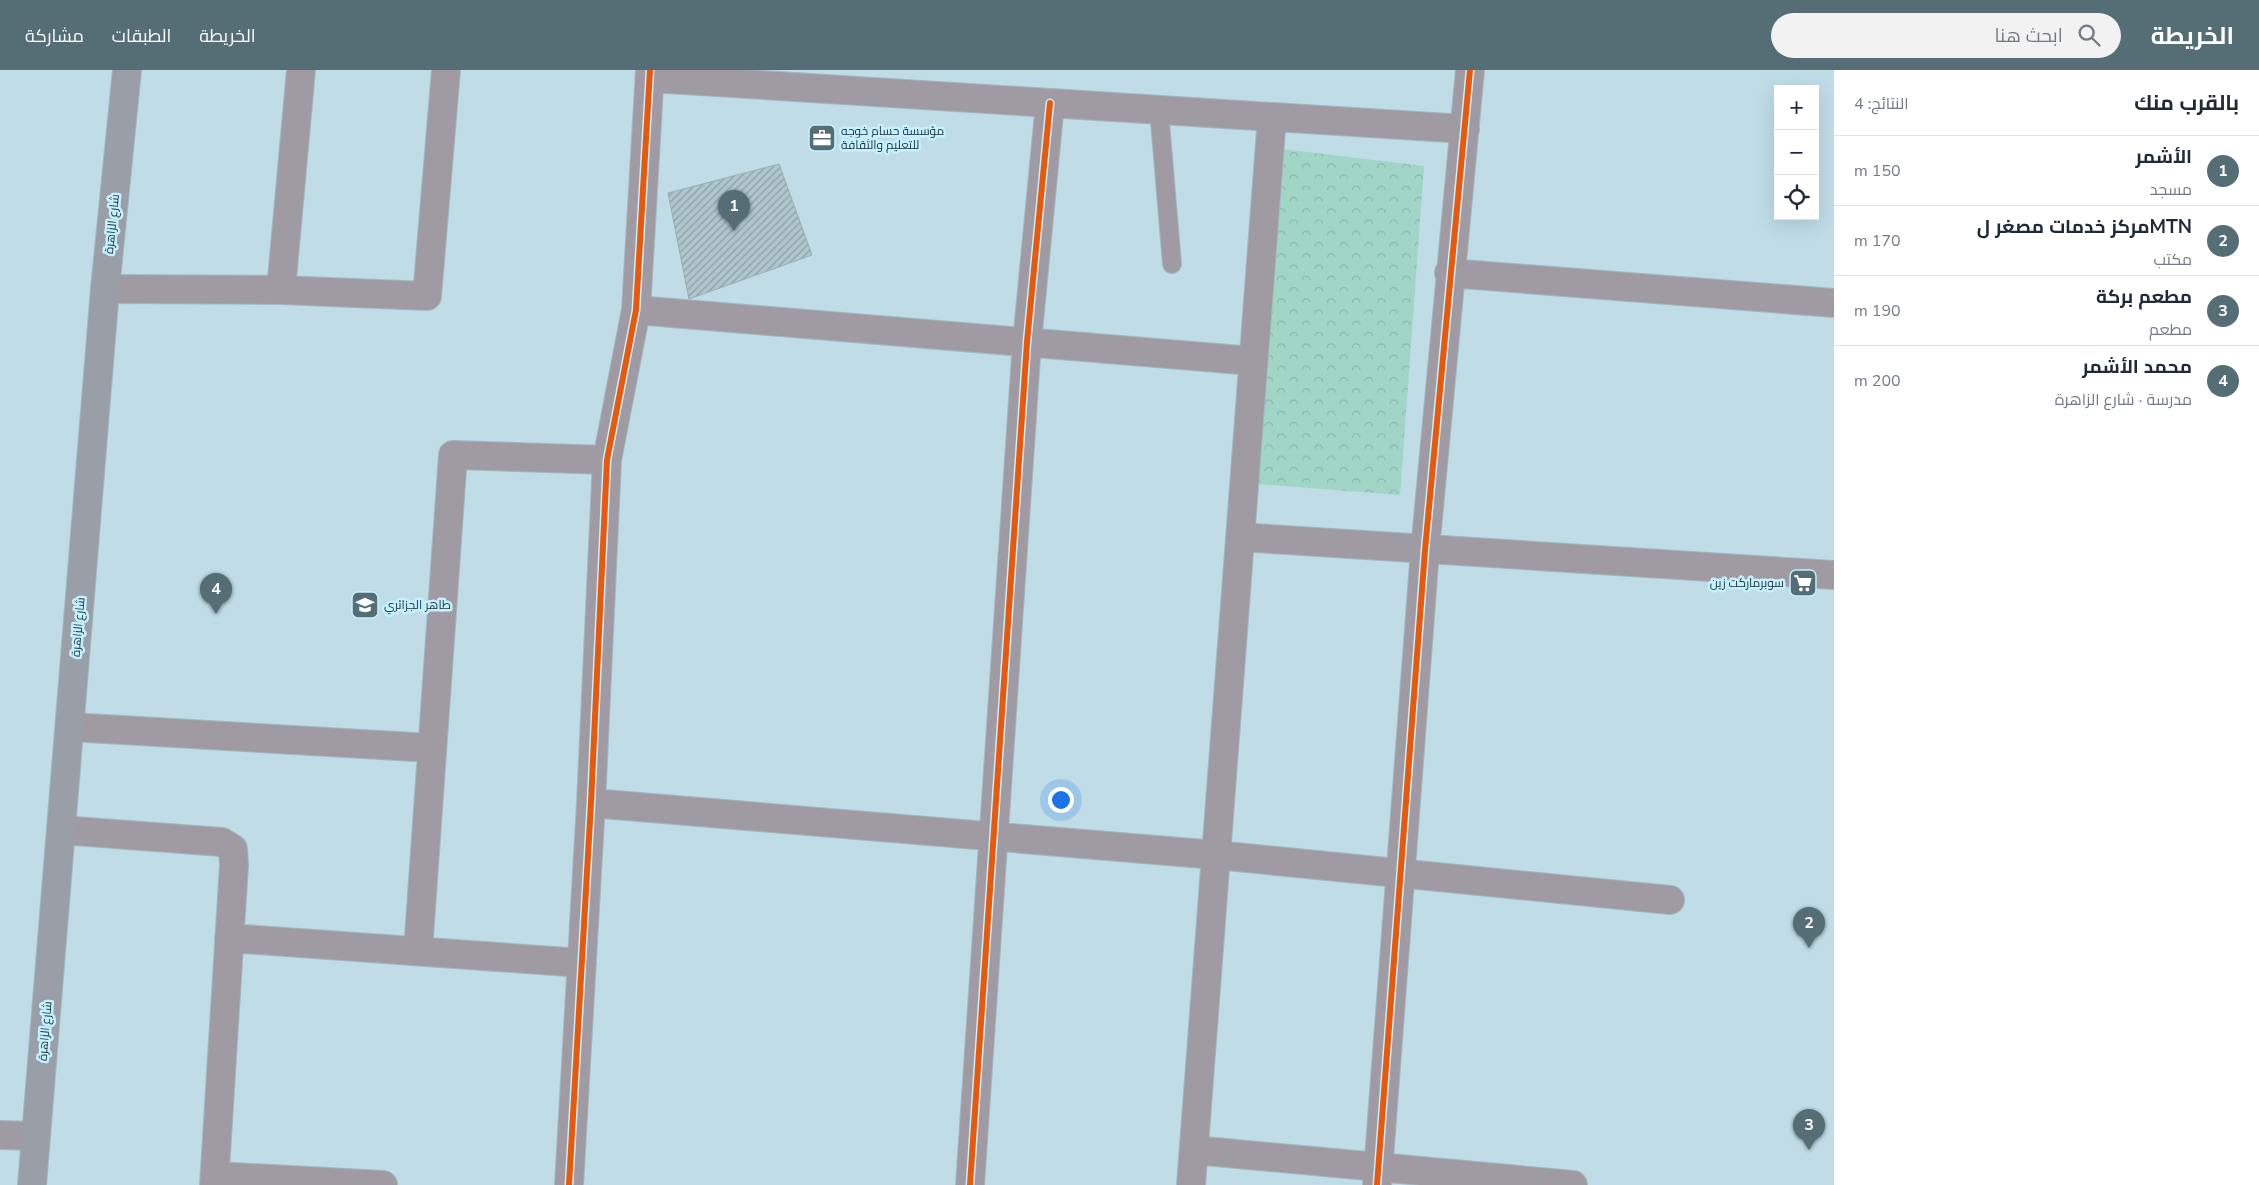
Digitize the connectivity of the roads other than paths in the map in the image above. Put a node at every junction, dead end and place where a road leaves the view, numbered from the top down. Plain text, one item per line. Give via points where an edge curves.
1 (127, 70) edge
2 (301, 70) edge
3 (446, 70) edge
4 (1470, 70) edge
5 (651, 74) edge
6 (1050, 103) junction
7 (1159, 110) junction
8 (1272, 117) junction
9 (1465, 129) junction
10 (1172, 264) dead end
11 (1449, 273) junction
12 (105, 289) junction
13 (282, 290) junction
14 (1834, 303) edge
15 (636, 310) junction
16 (1027, 342) junction
17 (1253, 361) junction
18 (607, 460) junction
19 (1240, 537) junction
20 (1425, 550) junction
21 (1834, 575) edge
22 (70, 728) junction
23 (432, 748) junction
24 (591, 803) junction
25 (61, 830) junction
26 (994, 837) junction
27 (1216, 855) junction
28 (1400, 874) junction
29 (1670, 900) dead end
30 (229, 938) junction
31 (418, 952) junction
32 (582, 963) junction
33 (0, 1135) edge
34 (36, 1136) junction
35 (1194, 1150) junction
36 (1377, 1176) edge
37 (214, 1180) edge
38 (32, 1185) edge
39 (382, 1185) edge
40 (569, 1185) edge
41 (970, 1185) edge
42 (1191, 1185) edge
43 (1573, 1185) edge

1 - 12 main road, شارع الزاهرة
2 - 13 street
3 - 13 street via 427,296
4 - 9 street
5 - 6 street
5 - 15 street
6 - 7 street
6 - 16 street
7 - 8 street
7 - 10 lane
8 - 9 street
8 - 17 street
9 - 11 street
11 - 14 street
11 - 20 street
12 - 13 street
12 - 22 main road, شارع الزاهرة
15 - 16 street
15 - 18 street
16 - 17 street
16 - 26 street
17 - 19 street
18 - 23 street via 453,455
18 - 24 street
19 - 20 street
19 - 27 street
20 - 21 street
20 - 28 street
22 - 23 street
22 - 25 main road, شارع الزاهرة
23 - 31 street
24 - 26 street
24 - 32 street
25 - 30 street via 222,842 233,850
25 - 34 main road, شارع الزاهرة
26 - 27 street
26 - 41 street
27 - 28 street
27 - 35 street
28 - 29 street
28 - 36 street
30 - 31 street
30 - 37 street
31 - 32 street
32 - 40 street
33 - 34 street
34 - 38 main road, شارع الزاهرة
35 - 36 street
35 - 42 street
36 - 43 street
37 - 39 street

